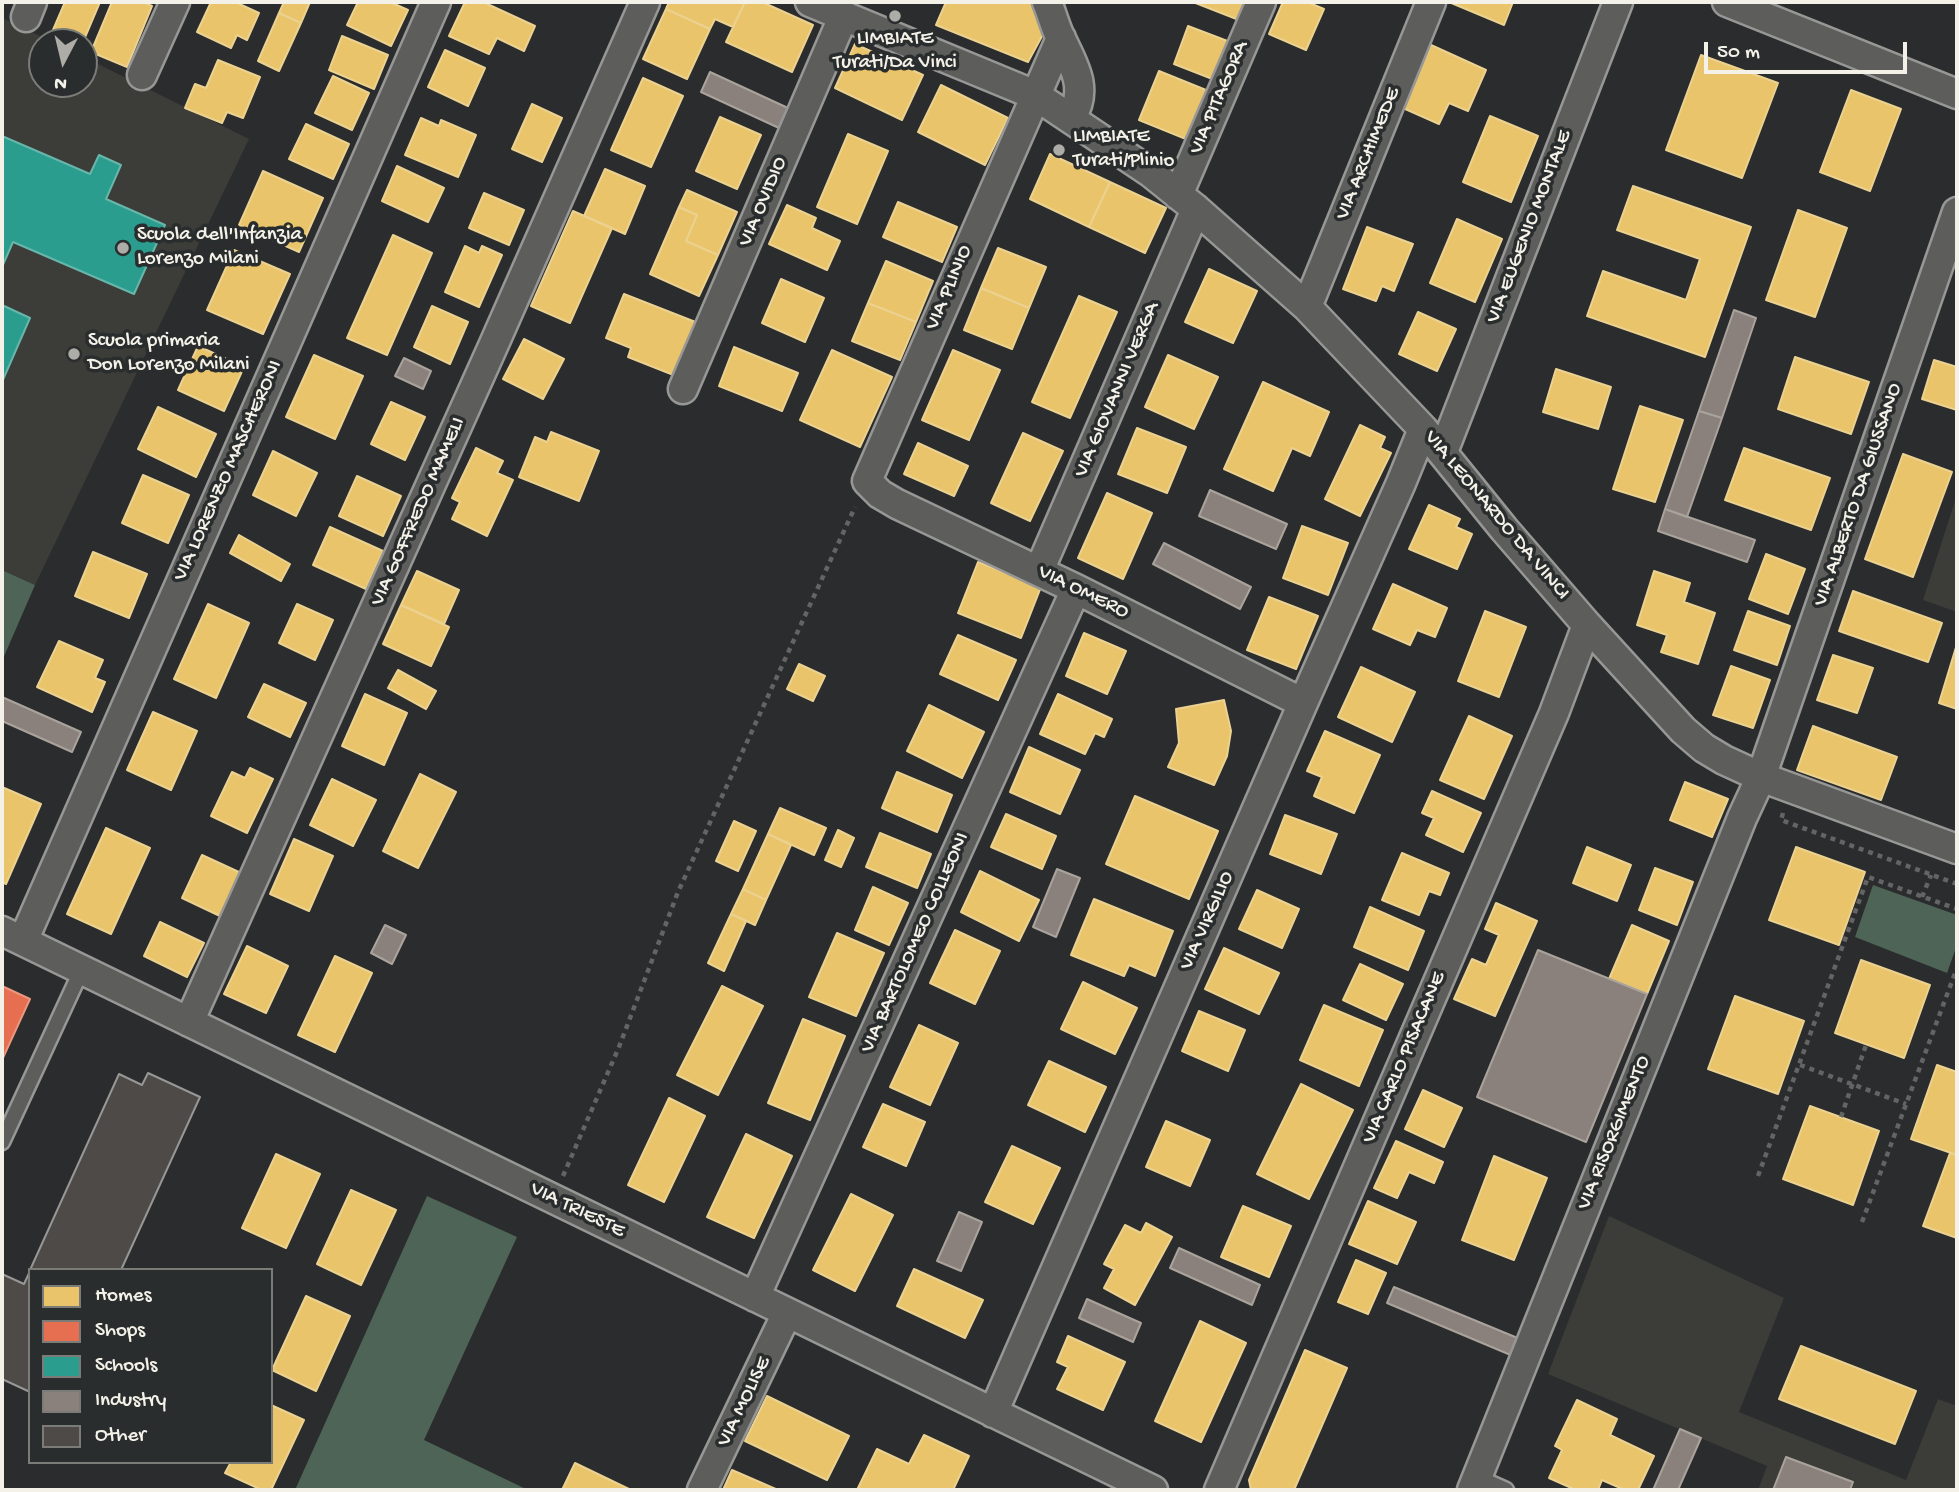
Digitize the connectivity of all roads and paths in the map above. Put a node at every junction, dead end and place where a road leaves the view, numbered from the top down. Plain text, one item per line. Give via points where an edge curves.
1 (174, 2) edge
2 (436, 2) edge
3 (645, 2) edge
4 (810, 2) edge
5 (1047, 2) edge
6 (1261, 2) edge
7 (1431, 2) edge
8 (1618, 2) edge
9 (1727, 2) edge
10 (844, 15) junction
11 (1061, 38) junction
12 (142, 75) dead end
13 (1957, 94) edge
14 (1035, 95) junction
15 (1071, 118) junction
16 (1187, 202) junction
17 (1957, 212) edge
18 (1307, 307) junction
19 (683, 389) dead end
20 (1423, 429) junction
21 (1443, 452) junction
22 (867, 481) junction
23 (1039, 571) junction
24 (1076, 589) junction
25 (1587, 625) junction
26 (1303, 702) junction
27 (1761, 778) junction
28 (1783, 811) dead end
29 (1957, 849) edge
30 (1931, 874) junction
31 (1957, 884) edge
32 (1922, 897) junction
33 (1957, 909) edge
34 (12, 936) edge
35 (1957, 968) edge
36 (82, 969) junction
37 (189, 1022) junction
38 (1866, 1045) dead end
39 (1800, 1065) junction
40 (1853, 1084) junction
41 (1906, 1104) junction
42 (1841, 1117) dead end
43 (2, 1142) edge
44 (1758, 1176) dead end
45 (552, 1199) junction
46 (1862, 1223) dead end
47 (755, 1297) junction
48 (787, 1313) junction
49 (993, 1413) junction
50 (1474, 1483) edge
51 (702, 1490) edge
52 (1153, 1490) edge
53 (1219, 1490) edge
54 (1506, 1490) edge

1 - 12 street
2 - 34 street, VIA LORENZO MASCHERONI
3 - 37 street, VIA GOFFREDO MAMELI
4 - 10 street, VIA LEONARDO DA VINCI
5 - 11 street
6 - 16 street, VIA PITAGORA
7 - 18 street, VIA ARCHIMEDE
8 - 21 street, VIA EUGENIO MONTALE
9 - 13 street
10 - 14 street, VIA LEONARDO DA VINCI
10 - 19 street, VIA OVIDIO
11 - 14 street
11 - 15 street via 1080,88
14 - 15 street, VIA LEONARDO DA VINCI
14 - 22 street, VIA PLINIO
15 - 16 street, VIA LEONARDO DA VINCI
16 - 18 street, VIA LEONARDO DA VINCI
16 - 23 street, VIA GIOVANNI VERGA
17 - 27 street, VIA ALBERTO DA GIUSSANO
18 - 20 street, VIA LEONARDO DA VINCI
20 - 21 street, VIA LEONARDO DA VINCI
20 - 26 street, VIA VIRGILIO
21 - 25 street, VIA LEONARDO DA VINCI
22 - 23 street, VIA OMERO via 897,504
22 - 45 path via 677,892 619,1047
23 - 24 street, VIA OMERO
24 - 26 street, VIA OMERO
24 - 47 street, VIA BARTOLOMEO COLLEONI
25 - 27 street, VIA LEONARDO DA VINCI via 1683,730 1724,760
25 - 53 street, VIA CARLO PISACANE via 1554,713
26 - 49 street, VIA VIRGILIO
27 - 29 street, VIA LEONARDO DA VINCI
27 - 50 street, VIA RISORGIMENTO
28 - 30 path via 1781,820
30 - 31 path
30 - 32 path
32 - 33 path
32 - 39 path via 1868,877
34 - 36 street, VIA TRIESTE
35 - 41 path
36 - 37 street, VIA TRIESTE
36 - 43 lane
37 - 45 street, VIA TRIESTE
38 - 40 path
39 - 40 path
39 - 44 path
40 - 41 path
40 - 42 path
41 - 46 path
45 - 47 street, VIA TRIESTE
47 - 48 street, VIA TRIESTE
48 - 49 street, VIA TRIESTE
48 - 51 street, VIA MOLISE
49 - 52 street, VIA TRIESTE
50 - 54 lane

